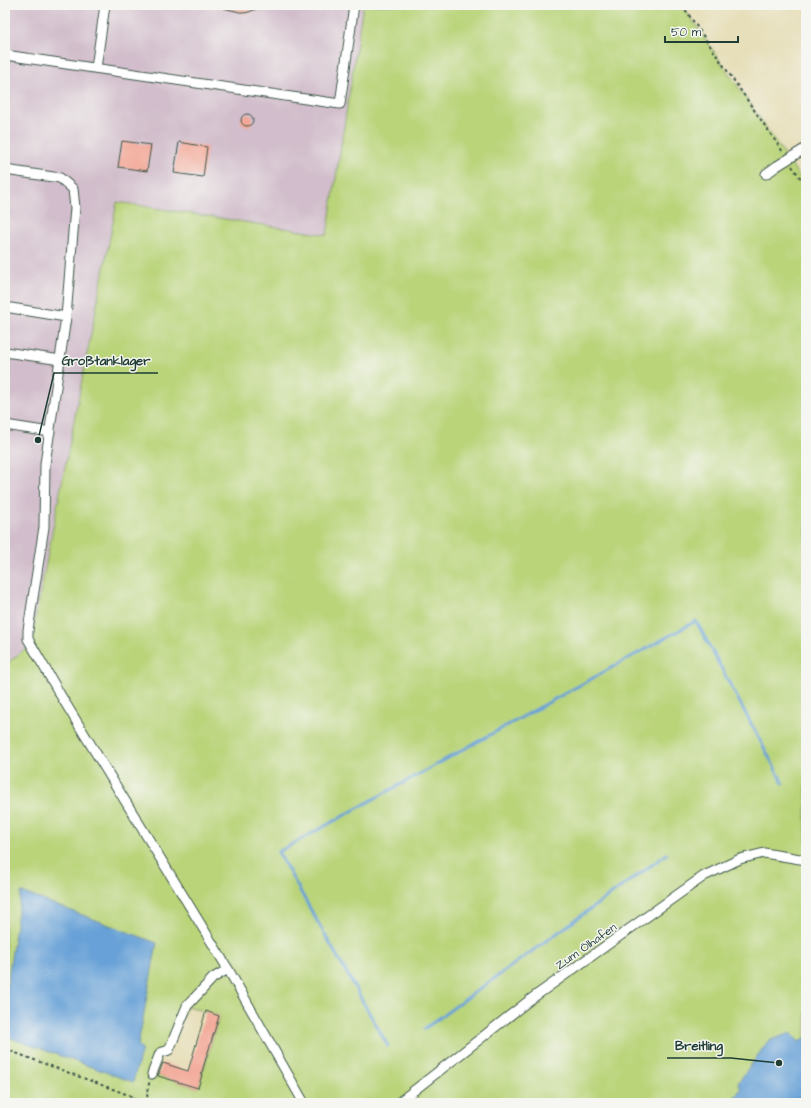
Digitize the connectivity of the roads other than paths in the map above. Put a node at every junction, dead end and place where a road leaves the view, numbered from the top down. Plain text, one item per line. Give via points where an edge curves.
1 (105, 5) edge
2 (354, 5) edge
3 (5, 55) edge
4 (96, 68) junction
5 (806, 148) edge
6 (5, 170) edge
7 (766, 174) dead end
8 (5, 308) edge
9 (66, 316) junction
10 (5, 352) edge
11 (61, 360) junction
12 (5, 425) edge
13 (50, 432) junction
14 (806, 860) edge
15 (228, 969) junction
16 (152, 1074) road end
17 (304, 1103) edge
18 (398, 1103) edge

1 - 4 street
2 - 4 street via 340,104
3 - 4 street
5 - 7 street, bridge
6 - 9 street via 60,178 73,189 75,208
8 - 9 street
9 - 11 street
10 - 11 street
11 - 13 street
12 - 13 street
13 - 15 street via 45,464 44,527 28,639
14 - 18 street, Zum Ölhafen via 764,853 740,859 704,876 531,999
15 - 16 street via 213,978 187,1006 169,1050 160,1054
15 - 17 street

